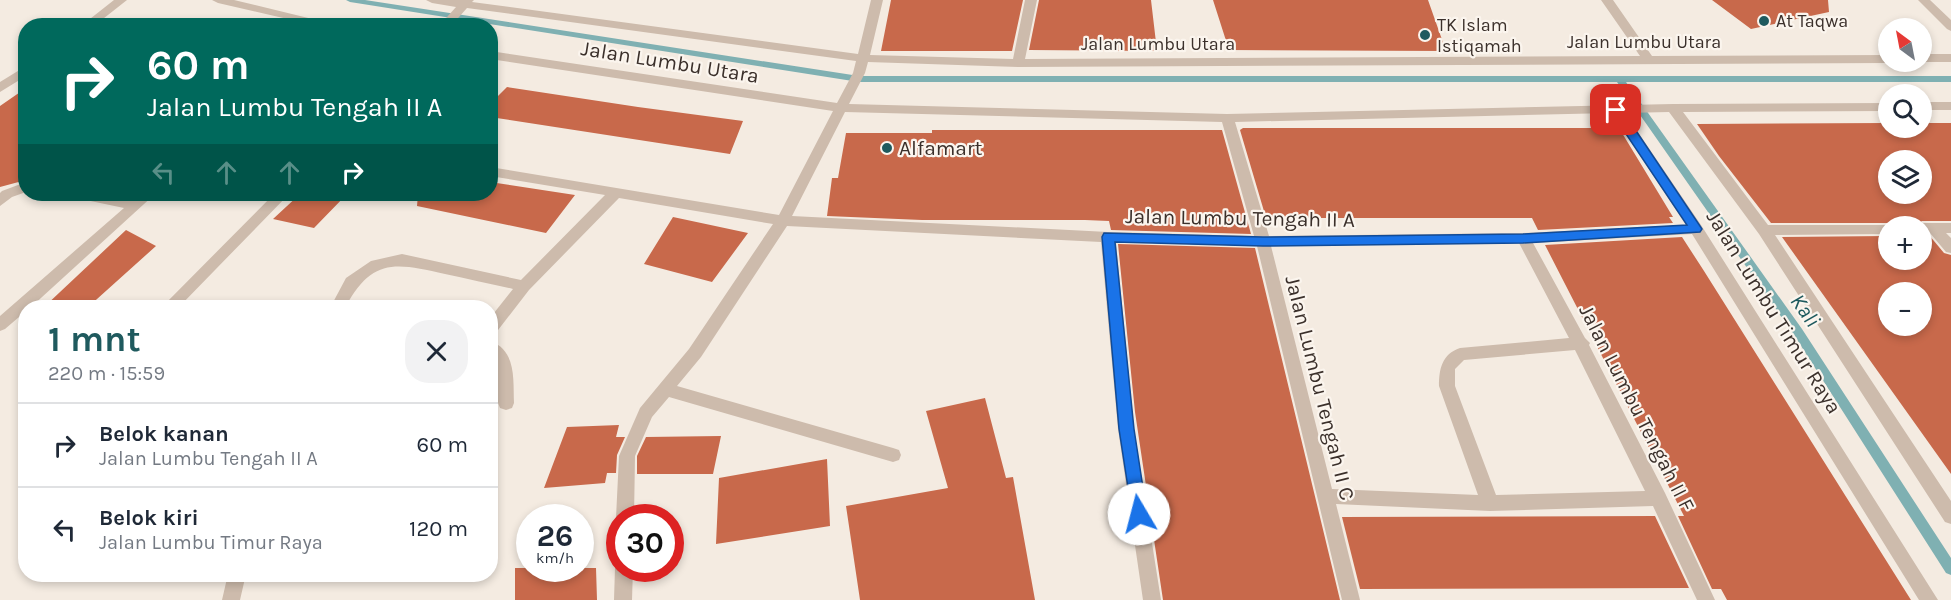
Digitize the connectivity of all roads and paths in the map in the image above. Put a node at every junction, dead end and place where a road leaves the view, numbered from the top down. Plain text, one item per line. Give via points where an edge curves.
1 (122, 0) edge
2 (218, 0) edge
3 (432, 0) edge
4 (877, 0) edge
5 (1031, 0) edge
6 (1607, 0) edge
7 (1924, 0) edge
8 (461, 6) edge
9 (97, 18) edge
10 (300, 18) edge
11 (451, 18) edge
12 (1951, 27) edge
13 (498, 56) edge
14 (862, 58) junction
15 (1878, 58) edge
16 (1932, 58) edge
17 (1951, 58) edge
18 (1648, 60) junction
19 (1018, 63) junction
20 (18, 80) edge
21 (0, 88) edge
22 (845, 103) junction
23 (1932, 106) edge
24 (1951, 106) edge
25 (1878, 107) edge
26 (1673, 108) junction
27 (1622, 110) junction
28 (1227, 118) junction
29 (498, 172) edge
30 (18, 191) edge
31 (616, 192) junction
32 (0, 201) edge
33 (119, 201) edge
34 (139, 201) edge
35 (275, 201) edge
36 (135, 204) junction
37 (783, 221) junction
38 (1878, 228) edge
39 (1932, 228) edge
40 (1951, 228) edge
41 (1696, 229) junction
42 (1764, 230) junction
43 (1932, 231) edge
44 (1108, 237) junction
45 (1523, 238) junction
46 (1263, 241) junction
47 (1951, 248) edge
48 (524, 286) junction
49 (28, 300) edge
50 (176, 300) edge
51 (341, 300) edge
52 (18, 309) edge
53 (498, 320) edge
54 (0, 325) edge
55 (1582, 343) junction
56 (498, 356) edge
57 (667, 390) junction
58 (506, 403) dead end
59 (893, 455) dead end
60 (1325, 496) junction
61 (1659, 498) junction
62 (1490, 503) junction
63 (626, 504) edge
64 (1951, 516) edge
65 (235, 582) edge
66 (624, 582) edge
67 (231, 600) edge
68 (623, 600) edge
69 (1152, 600) edge
70 (1351, 600) edge
71 (1706, 600) edge
72 (1929, 600) edge

1 - 9 street
2 - 10 street
3 - 8 street, Jalan Lumbu Utara
4 - 14 street
5 - 19 street
6 - 18 street
7 - 12 street
8 - 11 street
8 - 14 street, Jalan Lumbu Utara
13 - 22 street, Jalan Lumbu Utara
14 - 19 street, Jalan Lumbu Utara
14 - 22 street
15 - 18 street, Jalan Lumbu Utara
16 - 17 street
18 - 19 street, Jalan Lumbu Utara
20 - 21 street
22 - 28 street, Jalan Lumbu Utara
22 - 37 street
23 - 24 street
25 - 26 street, Jalan Lumbu Utara
26 - 27 street, Jalan Lumbu Utara
26 - 42 street, Jalan Lumbu Timur Raya
27 - 28 street, Jalan Lumbu Utara
27 - 41 street, Jalan Lumbu Timur Raya
28 - 46 street, Jalan Lumbu Tengah II C
29 - 31 street, Jalan Lumbu Tengah II A
30 - 32 street
31 - 37 street, Jalan Lumbu Tengah II A
31 - 48 street
33 - 36 street
34 - 36 street
35 - 50 street
36 - 49 street
37 - 44 street, Jalan Lumbu Tengah II A
37 - 57 street
38 - 42 street
39 - 40 street
41 - 45 street, Jalan Lumbu Tengah II A
41 - 72 street, Jalan Lumbu Timur Raya
42 - 64 street, Jalan Lumbu Timur Raya
43 - 47 street
44 - 46 street, Jalan Lumbu Tengah II A
44 - 69 street via 1126,429
45 - 46 street, Jalan Lumbu Tengah II A
45 - 55 street, Jalan Lumbu Tengah II F
46 - 60 street, Jalan Lumbu Tengah II C
48 - 51 street via 402,259 376,265 351,282
48 - 53 street
52 - 54 street
55 - 61 street, Jalan Lumbu Tengah II F
55 - 62 street via 1460,354 1447,367 1447,386
56 - 58 street via 504,362
57 - 59 street
57 - 63 street via 646,413 627,456
60 - 62 street
60 - 70 street, Jalan Lumbu Tengah II C
61 - 62 street
61 - 71 street, Jalan Lumbu Tengah II F
65 - 67 street
66 - 68 street

